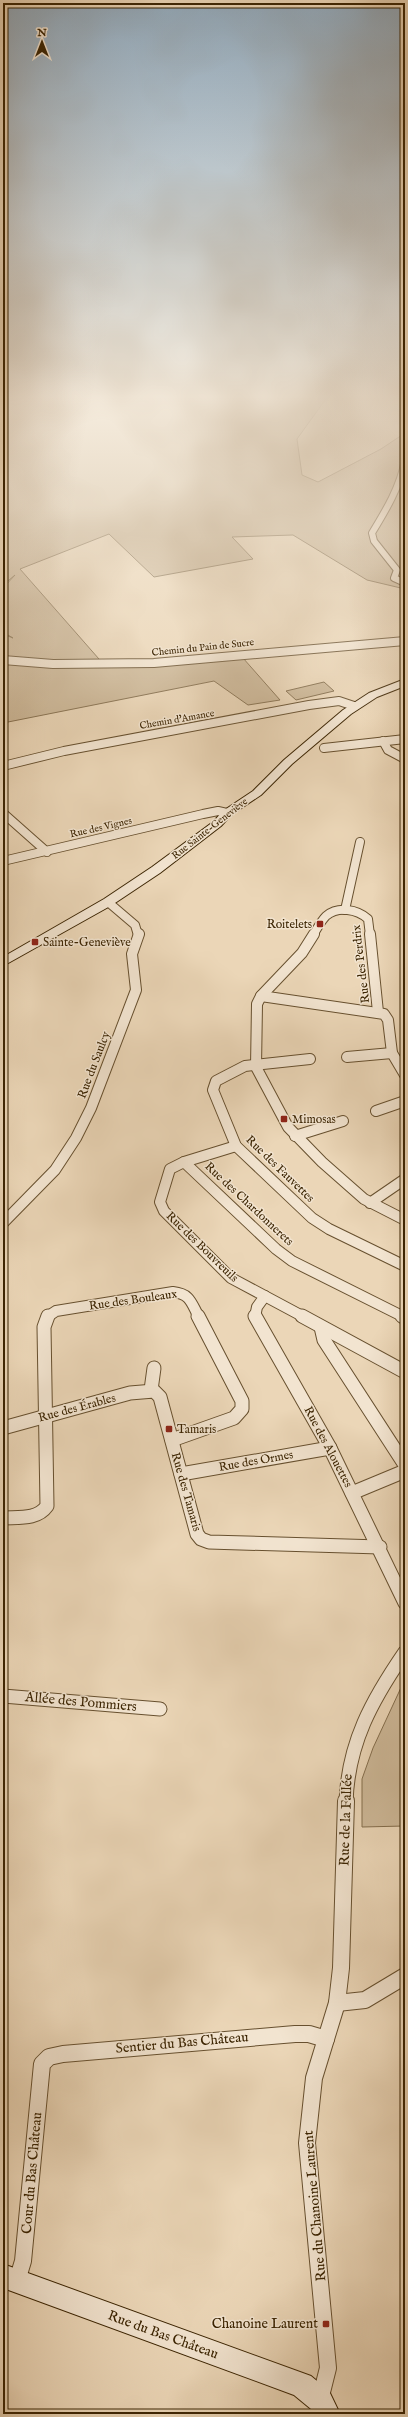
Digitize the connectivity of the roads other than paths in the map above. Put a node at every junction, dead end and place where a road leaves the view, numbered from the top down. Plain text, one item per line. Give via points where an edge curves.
1 (388, 509) edge
2 (405, 583) edge
3 (405, 641) edge
4 (3, 660) edge
5 (405, 682) edge
6 (354, 706) junction
7 (405, 739) edge
8 (382, 741) junction
9 (324, 748) dead end
10 (405, 759) edge
11 (3, 766) edge
12 (3, 813) edge
13 (225, 815) junction
14 (360, 842) dead end
15 (47, 852) junction
16 (3, 861) edge
17 (108, 902) junction
18 (345, 910) junction
19 (3, 962) edge
20 (261, 996) junction
21 (378, 1012) junction
22 (392, 1054) junction
23 (347, 1058) dead end
24 (310, 1059) dead end
25 (256, 1064) junction
26 (405, 1075) edge
27 (405, 1101) edge
28 (376, 1111) dead end
29 (343, 1121) dead end
30 (295, 1136) junction
31 (236, 1146) junction
32 (184, 1162) junction
33 (405, 1179) edge
34 (370, 1203) junction
35 (405, 1220) edge
36 (3, 1223) edge
37 (405, 1266) edge
38 (265, 1296) junction
39 (405, 1318) edge
40 (322, 1327) junction
41 (154, 1368) dead end
42 (405, 1372) edge
43 (151, 1390) junction
44 (46, 1416) junction
45 (3, 1428) edge
46 (172, 1440) junction
47 (330, 1448) junction
48 (405, 1465) edge
49 (405, 1472) edge
50 (181, 1474) junction
51 (352, 1493) junction
52 (3, 1518) edge
53 (380, 1548) junction
54 (405, 1603) edge
55 (405, 1652) edge
56 (3, 1696) edge
57 (160, 1709) dead end
58 (405, 1976) edge
59 (337, 2003) junction
60 (326, 2039) junction
61 (42, 2064) joint
62 (10, 2279) edge
63 (324, 2407) edge

1 - 2 street via 372,533 374,541 398,570 394,578
3 - 4 street, Chemin du Pain de Sucre via 329,644 96,667 55,666
5 - 6 street, Rue Sainte-Geneviève
6 - 11 street, Chemin d'Amance via 339,701 309,705 64,751
6 - 13 street, Rue Sainte-Geneviève via 288,762 257,793
7 - 8 street
8 - 9 street
8 - 10 street via 388,750
12 - 15 street
13 - 15 street, Rue des Vignes via 203,814
13 - 17 street, Rue Sainte-Geneviève via 190,846
14 - 18 street
15 - 16 street, Rue des Vignes
17 - 19 street, Rue Sainte-Geneviève
17 - 36 street, Rue du Saulcy via 135,925 139,932 132,954 136,990 91,1108 76,1138 55,1170
18 - 20 street, Rue des Perdrix via 330,913 325,917 302,953
18 - 21 street, Rue des Perdrix via 360,913 368,919
20 - 21 street
20 - 25 street via 257,1004
21 - 22 street via 388,1018
22 - 23 street
22 - 26 street
24 - 25 street
25 - 30 street
25 - 31 street, Rue des Fauvettes via 236,1070 216,1080 213,1085 212,1090
27 - 28 street
29 - 30 street
30 - 34 street
31 - 32 street, Rue des Bouvreuils
31 - 37 street, Rue des Fauvettes via 312,1218
32 - 38 street, Rue des Bouvreuils via 170,1169 161,1207 231,1278
32 - 39 street, Rue des Chardonnerets via 292,1261
33 - 34 street
34 - 35 street
38 - 40 street, Rue des Bouvreuils
38 - 47 street, Rue des Alouettes via 257,1307 255,1319
40 - 42 street, Rue des Bouvreuils
40 - 48 street via 324,1340
41 - 43 street
43 - 44 street, Rue des Érables via 130,1393
43 - 46 street, Rue des Tamaris via 157,1392 160,1397
44 - 45 street, Rue des Érables
44 - 46 street, Rue des Bouleaux via 44,1327 50,1314 178,1292 188,1297 242,1405 238,1416
44 - 52 street via 45,1511 32,1516
46 - 50 street, Rue des Tamaris
47 - 50 street, Rue des Ormes
47 - 51 street, Rue des Alouettes
49 - 51 street
50 - 53 street, Rue des Tamaris via 197,1534 209,1542
51 - 53 street, Rue des Alouettes
53 - 54 street, Rue des Alouettes
55 - 59 street, Rue de la Fallée via 390,1673 351,1751 347,1775 341,1968
56 - 57 street, Allée des Pommiers
58 - 59 street via 370,2000
59 - 60 street, Rue du Chanoine Laurent
60 - 61 street, Sentier du Bas Château via 309,2034 295,2034 217,2039 52,2055
60 - 63 street, Rue du Chanoine Laurent via 314,2078 307,2143 328,2368
61 - 62 street, Cour du Bas Château via 25,2249
62 - 63 street, Rue du Bas Château via 302,2385

